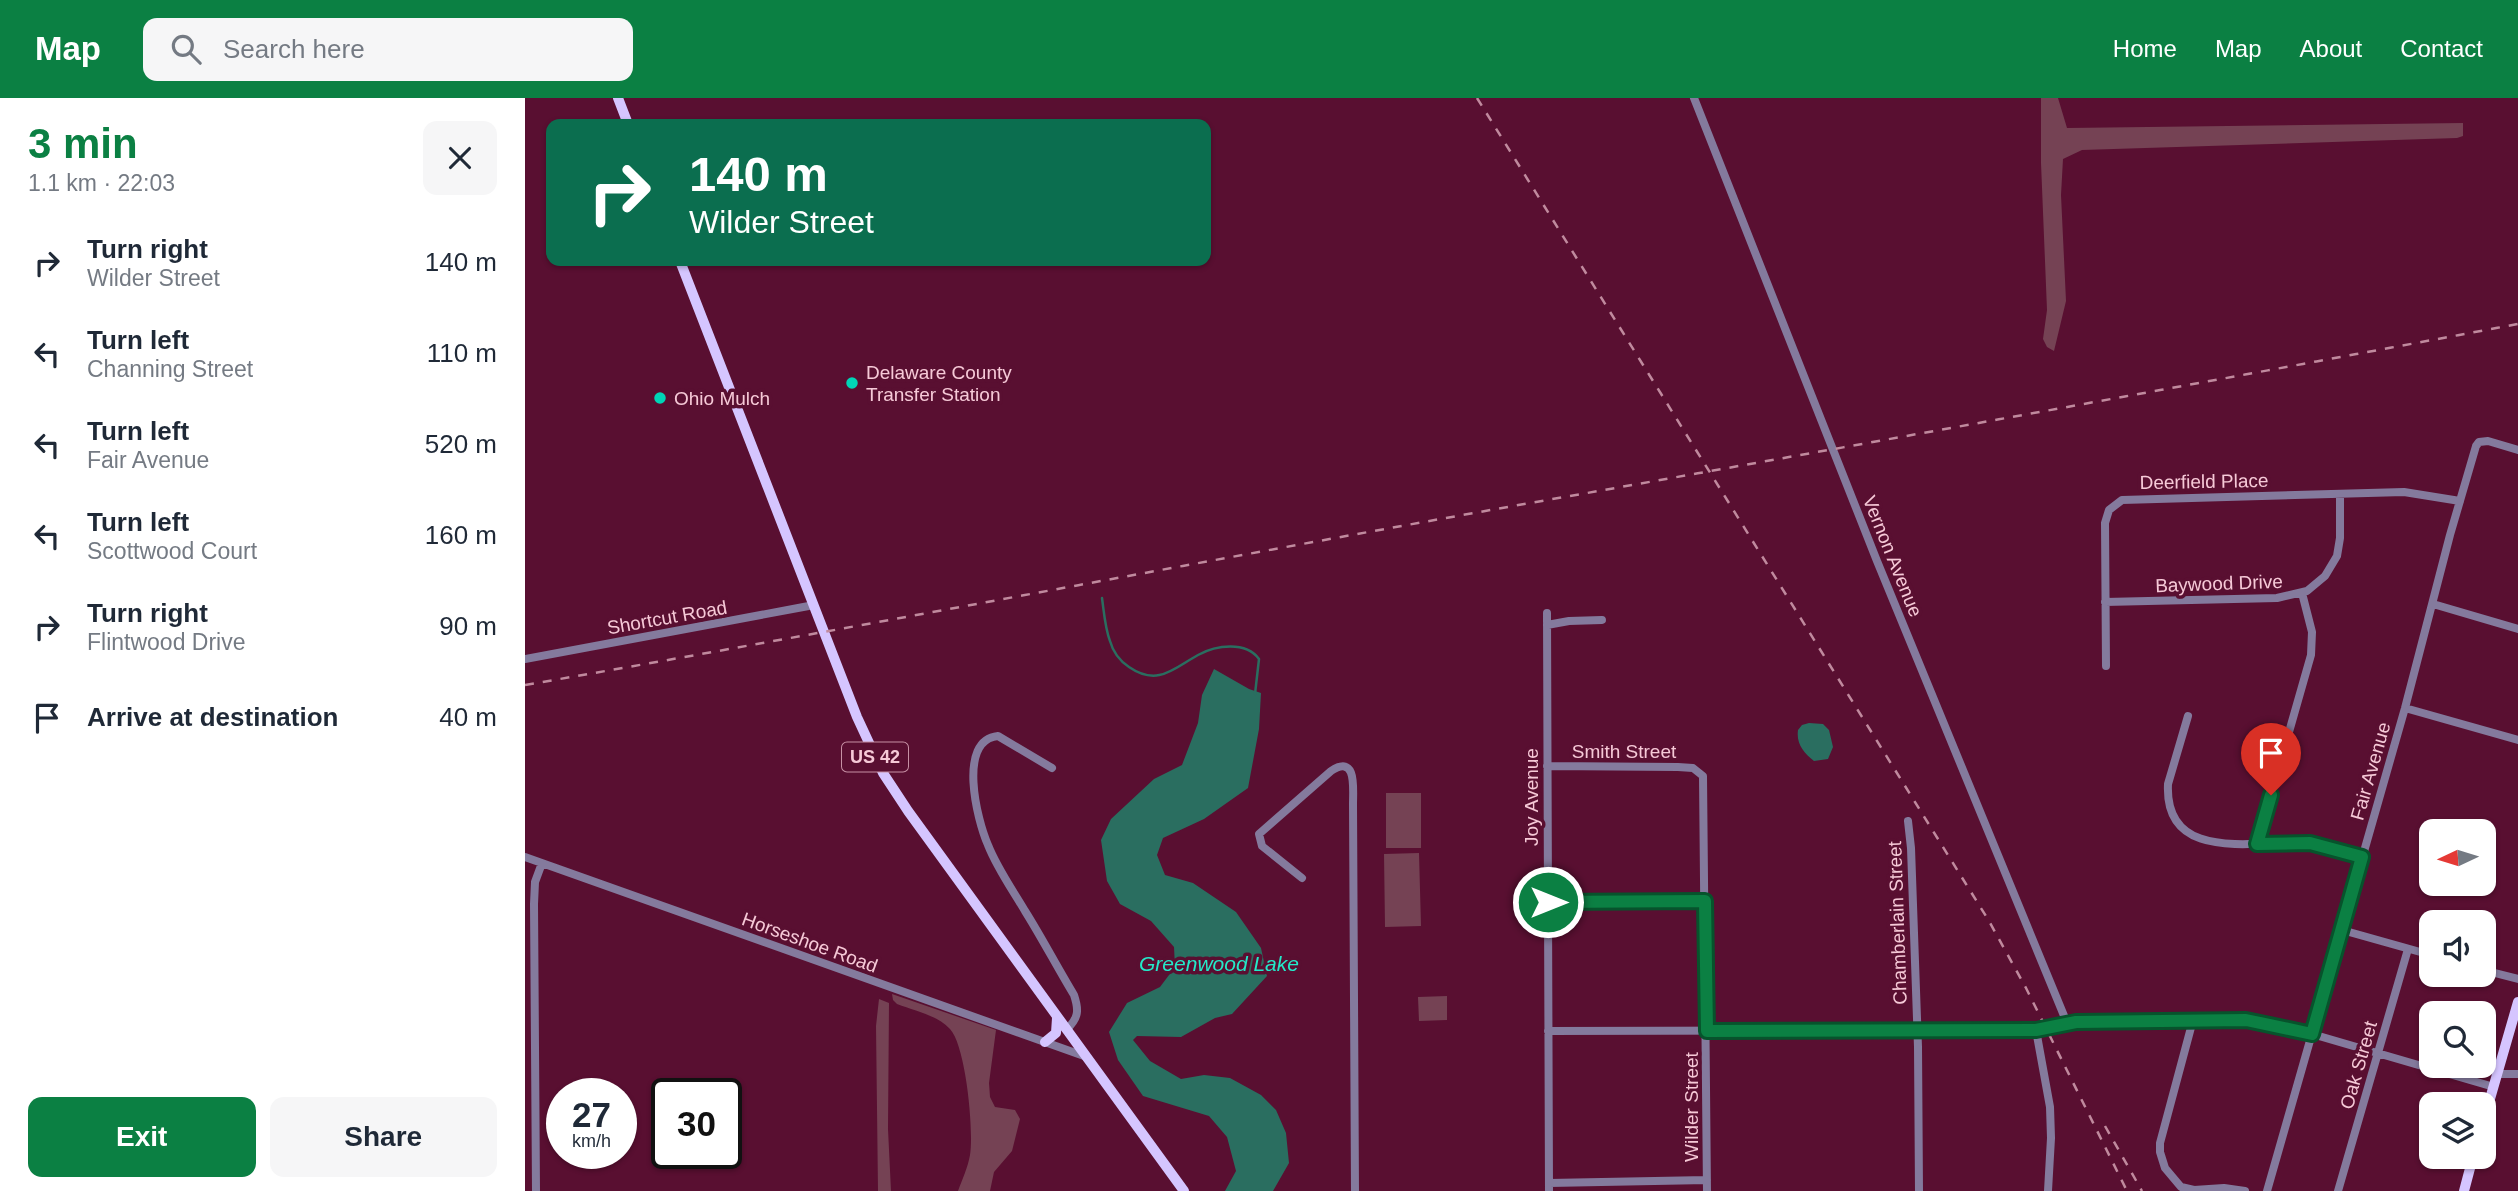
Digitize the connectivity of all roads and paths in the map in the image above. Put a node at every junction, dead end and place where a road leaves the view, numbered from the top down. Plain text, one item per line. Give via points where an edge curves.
1 (618, 98) edge
2 (1694, 98) edge
3 (626, 119) edge
4 (682, 266) edge
5 (2518, 450) edge
6 (2340, 494) junction
7 (2460, 501) junction
8 (2302, 593) junction
9 (2105, 602) junction
10 (2433, 604) junction
11 (814, 605) junction
12 (1547, 613) dead end
13 (1602, 620) dead end
14 (1547, 625) junction
15 (2518, 629) edge
16 (525, 659) edge
17 (2106, 666) dead end
18 (2405, 708) junction
19 (2188, 716) dead end
20 (2518, 740) edge
21 (1547, 766) junction
22 (1052, 768) dead end
23 (1700, 772) joint
24 (1907, 821) dead end
25 (2257, 844) junction
26 (525, 857) edge
27 (2362, 857) junction
28 (543, 863) junction
29 (1302, 878) dead end
30 (1705, 901) junction
31 (1548, 902) junction
32 (2342, 930) junction
33 (2408, 948) junction
34 (2419, 951) edge
35 (2496, 973) edge
36 (2518, 979) edge
37 (2518, 1002) edge
38 (1057, 1017) junction
39 (2193, 1020) junction
40 (2067, 1023) junction
41 (1066, 1030) junction
42 (1917, 1030) junction
43 (2036, 1030) junction
44 (1548, 1031) junction
45 (1707, 1031) junction
46 (2312, 1034) junction
47 (1045, 1041) junction
48 (2378, 1053) junction
49 (1084, 1056) junction
50 (2497, 1074) junction
51 (2518, 1074) edge
52 (2494, 1087) junction
53 (2492, 1092) edge
54 (2470, 1169) edge
55 (1707, 1180) junction
56 (1549, 1187) edge
57 (2232, 1190) edge
58 (536, 1191) edge
59 (1184, 1191) edge
60 (1355, 1191) edge
61 (1707, 1191) edge
62 (1919, 1191) edge
63 (2048, 1191) edge
64 (2245, 1191) edge
65 (2267, 1191) edge
66 (2338, 1191) edge
67 (2464, 1191) edge

1 - 3 main road
2 - 40 street, Vernon Avenue
4 - 11 main road, US 42
5 - 7 street, Fair Avenue via 2488,441 2476,446
6 - 7 street, Deerfield Place via 2415,493
6 - 8 street, Baywood Drive via 2337,556 2325,576
6 - 9 street, Deerfield Place via 2122,500 2105,519
7 - 10 street, Fair Avenue
8 - 9 street, Baywood Drive via 2277,598
8 - 25 street via 2312,632 2311,655
9 - 17 street, Deerfield Place
10 - 15 street
10 - 18 street, Fair Avenue
11 - 16 street, Shortcut Road
11 - 38 main road, US 42 via 883,772
12 - 14 street, Joy Avenue
13 - 14 street
14 - 21 street, Joy Avenue
18 - 20 street
18 - 27 street, Fair Avenue
19 - 25 street via 2168,784 2175,818 2189,834 2208,843
21 - 23 street, Smith Street via 1678,766
21 - 31 street, Joy Avenue
22 - 41 street via 998,736 979,746 973,766 988,845 1074,995 1077,1017
23 - 30 street, Wilder Street via 1704,779
24 - 42 street, Chamberlain Street
25 - 27 street via 2310,843
26 - 28 street, Horseshoe Road
27 - 32 street, Fair Avenue
28 - 47 street, Horseshoe Road
28 - 58 street via 535,882 534,904
29 - 60 street via 1262,846 1259,834 1331,771 1347,767 1353,804
30 - 31 street
30 - 45 street, Wilder Street
31 - 44 street, Joy Avenue
32 - 33 street
32 - 46 street, Fair Avenue
33 - 34 street
33 - 48 street, Oak Street
35 - 36 street
37 - 50 main road
38 - 41 main road, US 42
38 - 47 main road via 1056,1033
39 - 40 street
39 - 46 street via 2253,1020
39 - 57 street via 2160,1143 2162,1162 2172,1180 2184,1189
40 - 43 street
41 - 49 main road, US 42
42 - 43 street
42 - 45 street
42 - 62 street, Chamberlain Street
43 - 63 street via 2050,1107
44 - 45 street
44 - 56 street, Joy Avenue
45 - 55 street, Wilder Street
46 - 48 street
46 - 65 street, Fair Avenue
47 - 49 street, Horseshoe Road
48 - 52 street
48 - 66 street, Oak Street
49 - 59 main road, US 42
50 - 51 street
50 - 52 main road
52 - 53 main road
54 - 67 main road
55 - 56 street
55 - 61 street, Wilder Street
57 - 64 street

